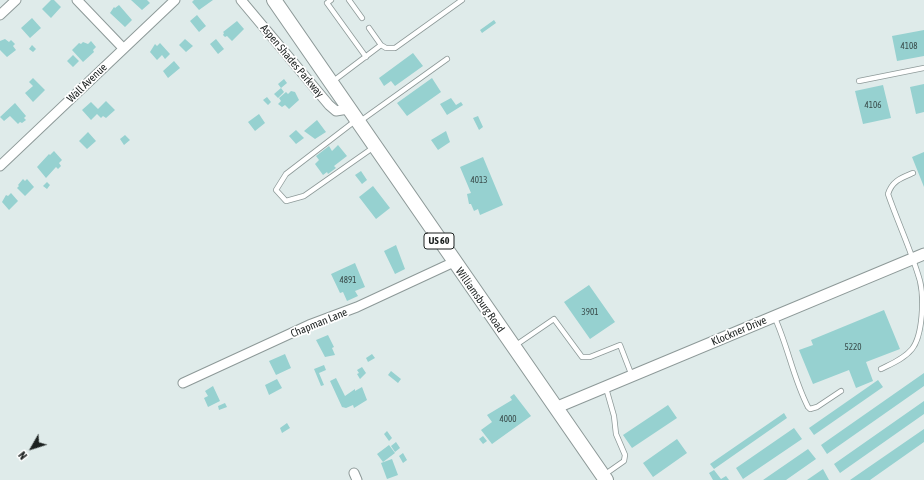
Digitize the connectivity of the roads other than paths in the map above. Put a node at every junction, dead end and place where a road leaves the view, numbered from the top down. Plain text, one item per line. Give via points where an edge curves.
1 (16, 0) edge
2 (77, 0) edge
3 (175, 0) edge
4 (241, 0) edge
5 (274, 0) edge
6 (331, 0) edge
7 (349, 0) edge
8 (462, 0) edge
9 (0, 15) edge
10 (362, 18) dead end
11 (369, 28) dead end
12 (381, 44) junction
13 (123, 48) junction
14 (366, 57) junction
15 (447, 59) dead end
16 (924, 68) edge
17 (859, 81) dead end
18 (331, 83) junction
19 (354, 117) junction
20 (375, 147) junction
21 (0, 166) edge
22 (913, 173) dead end
23 (924, 254) edge
24 (912, 259) junction
25 (454, 262) junction
26 (774, 316) junction
27 (513, 348) junction
28 (881, 369) dead end
29 (632, 376) junction
30 (183, 383) dead end
31 (605, 387) junction
32 (842, 391) dead end
33 (555, 408) junction
34 (604, 478) edge

1 - 9 street
2 - 13 street
3 - 13 street, Wall Avenue
4 - 19 street, Aspen Shades Parkway via 329,106
5 - 18 main road, Williamsburg Road / US 60
6 - 14 lane via 327,4
7 - 10 lane
8 - 12 lane via 395,48 386,48
11 - 12 lane
12 - 14 lane
13 - 21 street, Wall Avenue
14 - 18 lane
15 - 19 lane
16 - 17 lane
18 - 19 main road, Williamsburg Road / US 60
19 - 20 main road, Williamsburg Road / US 60
19 - 20 lane via 286,174 276,190 286,201 304,196
20 - 25 main road, Williamsburg Road / US 60
22 - 24 lane via 890,186 888,194
23 - 24 street, Klockner Drive
24 - 26 street, Klockner Drive
24 - 28 lane via 923,301 916,340 906,355
25 - 27 main road, Williamsburg Road / US 60
25 - 30 street, Chapman Lane
26 - 29 street, Klockner Drive
26 - 32 lane via 808,407 816,407
27 - 29 lane via 554,319 582,357 590,357 620,346
27 - 33 main road, Williamsburg Road / US 60
29 - 31 street, Klockner Drive
31 - 33 street, Klockner Drive
31 - 34 lane via 614,416 616,434 625,455 624,461
33 - 34 main road, Williamsburg Road / US 60

